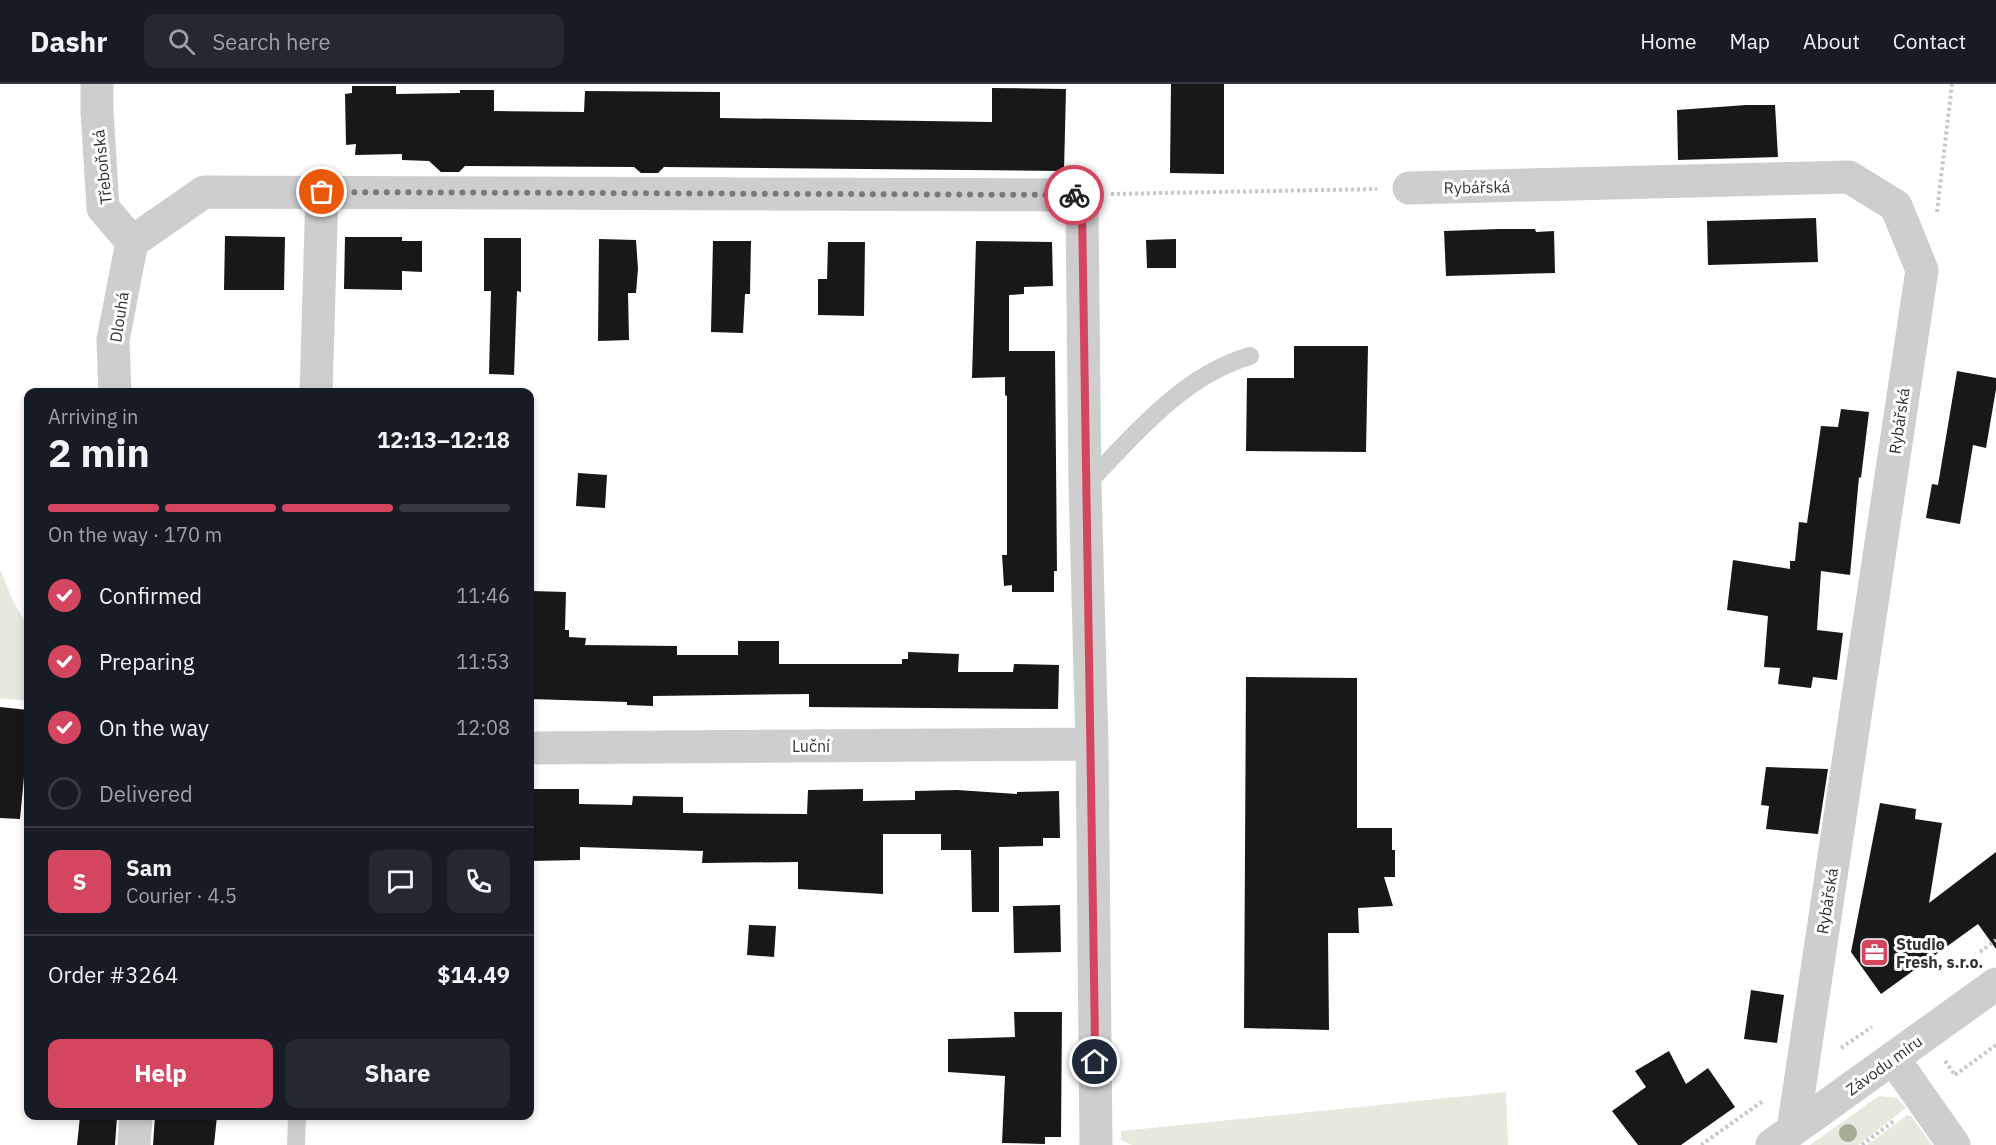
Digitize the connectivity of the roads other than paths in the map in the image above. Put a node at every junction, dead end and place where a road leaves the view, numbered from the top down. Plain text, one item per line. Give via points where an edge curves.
1 (97, 84) edge
2 (1409, 189) road end
3 (322, 192) junction
4 (132, 242) junction
5 (1250, 356) dead end
6 (115, 388) edge
7 (316, 388) edge
8 (1085, 486) junction
9 (1092, 744) junction
10 (534, 748) edge
11 (1996, 984) edge
12 (1893, 1058) junction
13 (136, 1120) edge
14 (297, 1120) edge
15 (1782, 1137) edge
16 (134, 1145) edge
17 (296, 1145) edge
18 (1096, 1145) edge
19 (1954, 1145) edge

1 - 4 street, Třeboňská via 103,208
2 - 15 street, Rybářská via 1849,177 1896,206 1922,270
3 - 4 street via 204,192
3 - 7 street
3 - 8 street via 1074,195 1082,208
4 - 6 street, Dlouhá via 113,340
5 - 8 lane via 1185,390 1148,420
8 - 9 street
9 - 10 street, Luční
9 - 18 street
11 - 12 street, Závodu míru
12 - 15 street, Závodu míru
12 - 19 street
13 - 16 street
14 - 17 lane

